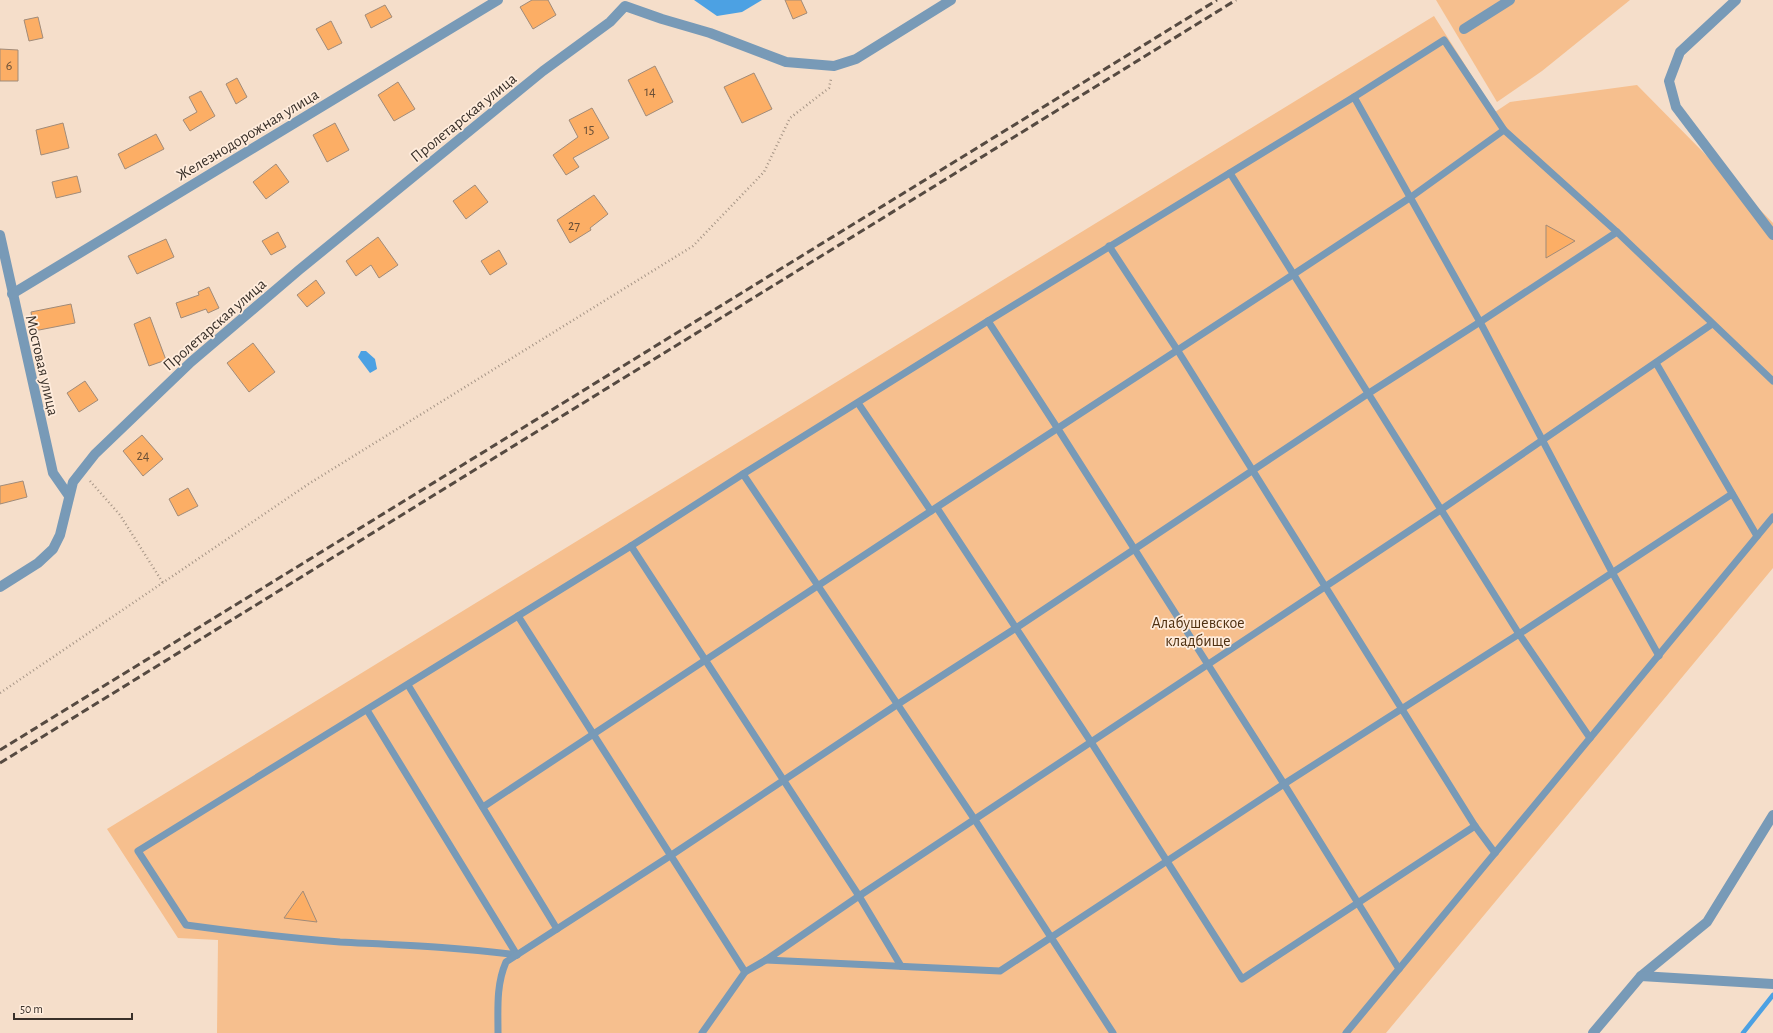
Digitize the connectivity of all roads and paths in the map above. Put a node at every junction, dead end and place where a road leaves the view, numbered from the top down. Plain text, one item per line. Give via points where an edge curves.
1 (498, 0) edge
2 (951, 0) edge
3 (1510, 0) edge
4 (1736, 0) edge
5 (626, 3) edge
6 (1464, 29) dead end
7 (834, 66) junction
8 (1354, 97) junction
9 (1504, 130) junction
10 (1230, 172) junction
11 (1410, 197) junction
12 (1617, 232) junction
13 (0, 235) edge
14 (1773, 235) edge
15 (1109, 246) junction
16 (1294, 274) junction
17 (12, 294) junction
18 (988, 321) junction
19 (1480, 322) junction
20 (1712, 324) junction
21 (1178, 351) junction
22 (1656, 362) junction
23 (1773, 381) edge
24 (1369, 393) junction
25 (858, 403) junction
26 (1058, 429) junction
27 (1542, 440) junction
28 (1252, 471) junction
29 (81, 473) junction
30 (743, 474) junction
31 (1732, 494) junction
32 (69, 496) junction
33 (934, 509) junction
34 (1442, 509) junction
35 (1773, 518) edge
36 (1757, 536) junction
37 (631, 546) junction
38 (1134, 549) junction
39 (1612, 572) junction
40 (163, 583) junction
41 (819, 585) junction
42 (1325, 586) junction
43 (0, 587) edge
44 (518, 616) junction
45 (1016, 628) junction
46 (1519, 634) junction
47 (1659, 656) junction
48 (706, 659) junction
49 (1207, 665) junction
50 (408, 685) junction
51 (0, 693) edge
52 (898, 704) junction
53 (1400, 709) junction
54 (367, 710) junction
55 (593, 732) junction
56 (1590, 738) junction
57 (1091, 742) junction
58 (782, 780) junction
59 (1284, 784) junction
60 (483, 807) junction
61 (1773, 815) edge
62 (975, 820) junction
63 (1475, 826) junction
64 (1495, 853) junction
65 (670, 856) junction
66 (1168, 861) junction
67 (859, 896) junction
68 (1357, 903) junction
69 (557, 929) junction
70 (1051, 938) junction
71 (517, 955) junction
72 (766, 960) junction
73 (901, 966) junction
74 (1399, 969) junction
75 (745, 972) junction
76 (1641, 976) junction
77 (1772, 984) edge
78 (498, 1033) edge
79 (702, 1033) edge
80 (1113, 1033) edge
81 (1346, 1033) edge
82 (1593, 1033) edge

1 - 17 street, Железнодорожная улица
2 - 7 street, Пролетарская улица via 856,59
3 - 6 street
4 - 14 street via 1680,52 1669,82 1676,107
5 - 7 street, Пролетарская улица via 662,20 710,33 786,62
5 - 29 street, Пролетарская улица via 610,22 537,76 299,270 191,362 95,454
7 - 40 path via 829,88 790,118 764,172 693,246 310,483
8 - 9 lane via 1444,40
8 - 10 lane
8 - 11 lane
9 - 11 lane
9 - 12 lane
10 - 15 lane
10 - 16 lane
11 - 16 lane
11 - 19 lane
12 - 19 lane
12 - 20 lane
13 - 17 street, Мостовая улица
15 - 18 lane
15 - 21 lane
16 - 21 lane
16 - 24 lane
17 - 32 street, Мостовая улица via 52,473
18 - 25 lane
18 - 26 lane
19 - 24 lane
19 - 27 lane
20 - 22 lane
20 - 23 lane
21 - 26 lane
21 - 28 lane
22 - 27 lane
22 - 31 lane
24 - 28 lane
24 - 34 lane
25 - 30 lane
25 - 33 lane
26 - 33 lane
26 - 38 lane
27 - 34 lane
27 - 39 lane
28 - 38 lane
28 - 42 lane
29 - 32 street, Пролетарская улица via 73,482
29 - 40 path via 91,481 120,516
30 - 37 lane
30 - 41 lane
31 - 36 lane
31 - 39 lane
32 - 43 street, Пролетарская улица via 60,534 53,549 38,563
33 - 41 lane
33 - 45 lane
34 - 42 lane
34 - 46 lane
35 - 36 lane
36 - 47 lane
37 - 44 lane
37 - 48 lane
38 - 45 lane
38 - 49 lane
39 - 46 lane
39 - 47 lane
40 - 51 path
41 - 48 lane
41 - 52 lane
42 - 49 lane
42 - 53 lane
44 - 50 lane
44 - 55 lane
45 - 52 lane
45 - 57 lane
46 - 53 lane
46 - 56 lane
47 - 56 lane
48 - 55 lane
48 - 58 lane
49 - 57 lane
49 - 59 lane
50 - 54 lane
50 - 60 lane
52 - 58 lane
52 - 62 lane
53 - 59 lane
53 - 63 lane
54 - 71 lane
54 - 71 lane via 138,850 186,925 339,942 482,950
55 - 60 lane
55 - 65 lane
56 - 64 lane
57 - 62 lane
57 - 66 lane
58 - 65 lane
58 - 67 lane
59 - 66 lane
59 - 68 lane
60 - 69 lane
61 - 76 street via 1707,922
62 - 67 lane
62 - 70 lane
63 - 64 lane
63 - 68 lane
64 - 74 lane
65 - 69 lane
65 - 75 lane
66 - 68 lane via 1242,979
66 - 70 lane
67 - 72 lane
67 - 73 lane
68 - 74 lane
69 - 71 lane
70 - 73 lane via 1000,971
70 - 80 lane
71 - 78 lane via 506,962 500,975
72 - 73 lane
72 - 75 lane
74 - 81 lane
75 - 79 lane
76 - 77 street
76 - 82 street

